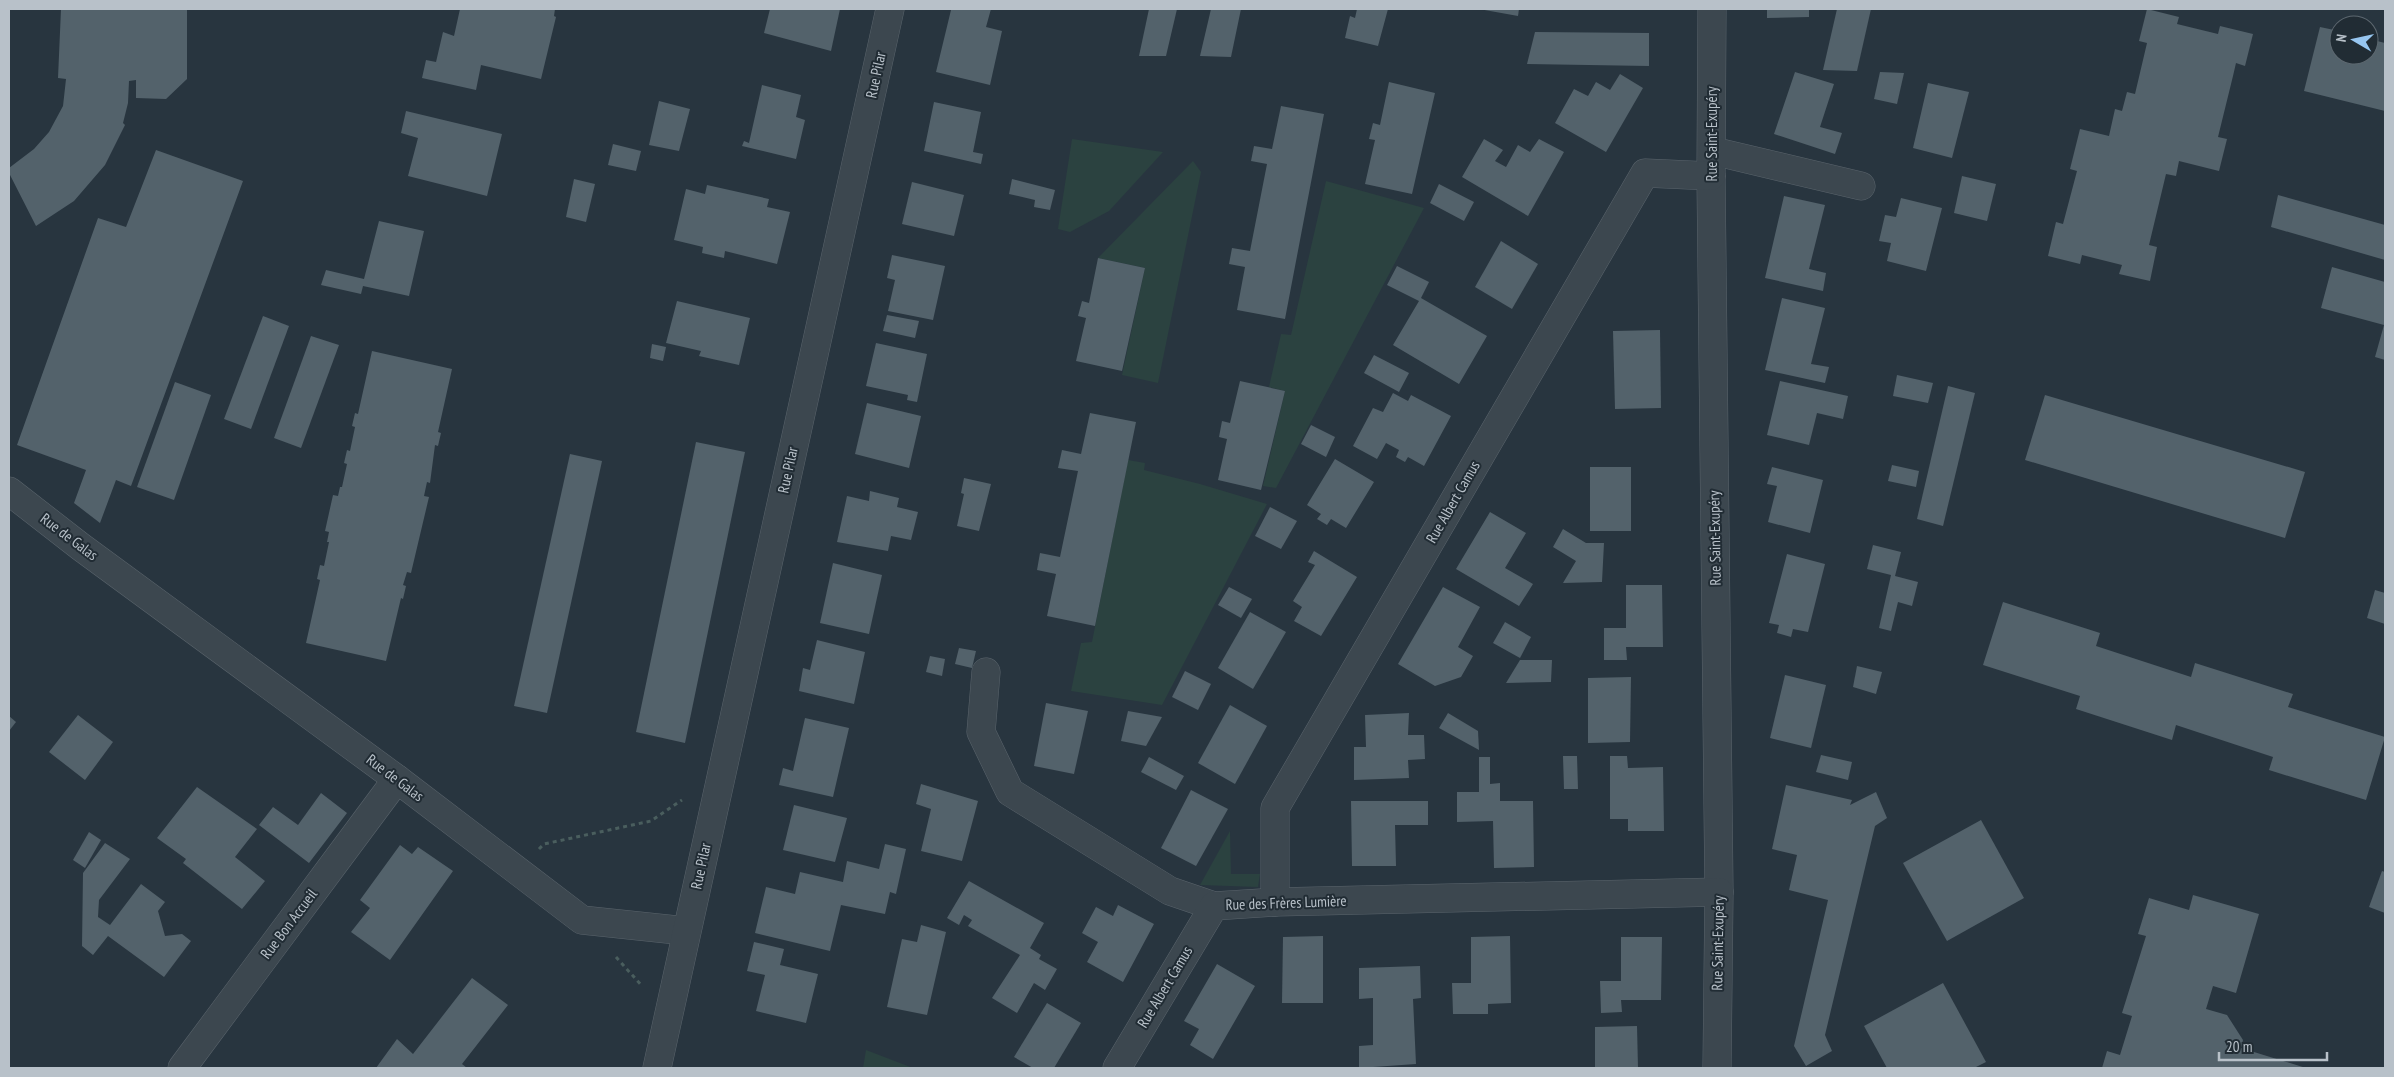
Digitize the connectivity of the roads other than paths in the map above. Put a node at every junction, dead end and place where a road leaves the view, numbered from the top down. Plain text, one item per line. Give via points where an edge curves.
1 (890, 9) edge
2 (1712, 9) edge
3 (1712, 164) junction
4 (1861, 186) dead end
5 (9, 492) edge
6 (986, 672) dead end
7 (397, 779) junction
8 (1719, 892) junction
9 (1275, 902) junction
10 (1214, 906) junction
11 (686, 931) junction
12 (182, 1068) edge
13 (657, 1068) edge
14 (1117, 1068) edge
15 (1717, 1068) edge

1 - 11 street, Rue Pilar
2 - 3 street, Rue Saint-Exupéry
3 - 4 street
3 - 8 street, Rue Saint-Exupéry
3 - 9 street, Rue Albert Camus via 1645,173 1276,808
5 - 7 street, Rue de Galas
6 - 10 street, Rue des Frères Lumière via 981,732 1010,792 1170,891
7 - 11 street, Rue de Galas via 582,920
7 - 12 street, Rue Bon Accueil
8 - 9 street, Rue des Frères Lumière
8 - 15 street, Rue Saint-Exupéry
9 - 10 street, Rue des Frères Lumière
10 - 14 street, Rue Albert Camus
11 - 13 street

